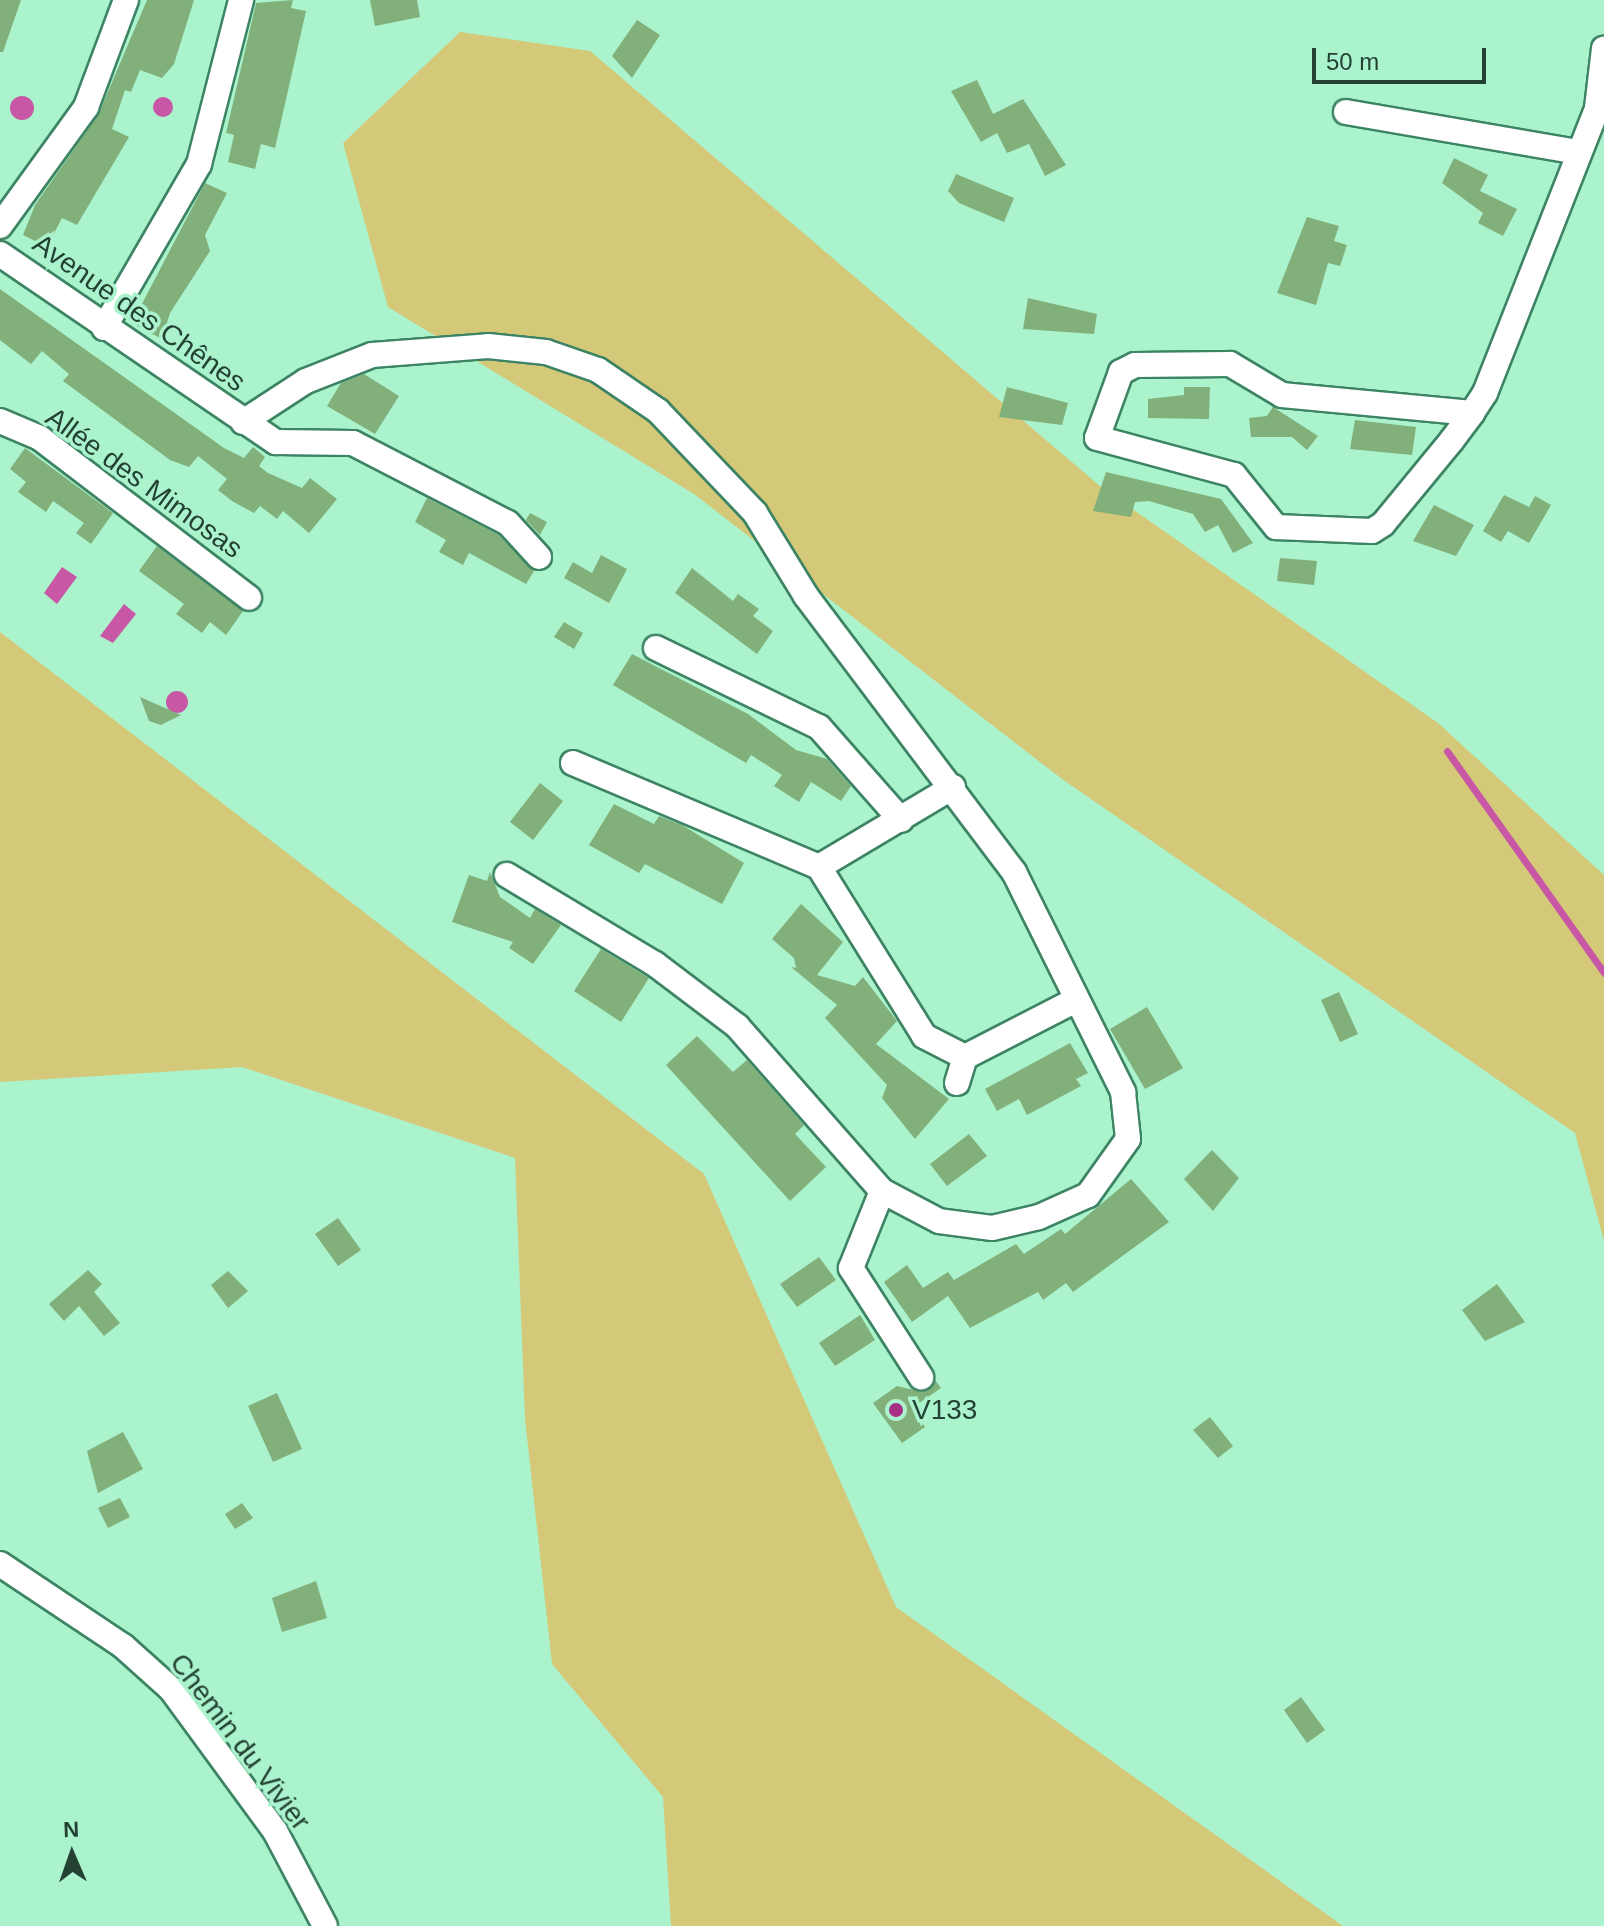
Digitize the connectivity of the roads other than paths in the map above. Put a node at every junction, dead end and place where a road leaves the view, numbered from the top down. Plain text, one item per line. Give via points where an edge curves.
1 (126, 0) edge
2 (241, 0) edge
3 (1604, 48) edge
4 (1346, 112) dead end
5 (1578, 152) junction
6 (0, 226) edge
7 (0, 254) edge
8 (104, 328) junction
9 (1472, 413) junction
10 (0, 421) edge
11 (243, 422) junction
12 (539, 557) dead end
13 (249, 598) dead end
14 (656, 648) dead end
15 (573, 763) dead end
16 (953, 787) junction
17 (901, 820) junction
18 (819, 867) junction
19 (507, 875) dead end
20 (1074, 1001) junction
21 (965, 1057) junction
22 (957, 1083) dead end
23 (882, 1191) junction
24 (921, 1377) dead end
25 (0, 1564) edge
26 (325, 1926) edge

1 - 6 street via 86,107
2 - 8 street via 199,164
3 - 5 street via 1597,108
4 - 5 street
5 - 9 street
7 - 8 street, Avenue des Chênes
8 - 11 street, Avenue des Chênes
9 - 9 street via 1372,531 1276,527 1234,475 1097,438 1121,372 1135,365 1230,364 1282,395
10 - 13 street, Allée des Mimosas via 40,438
11 - 12 street, Avenue des Chênes via 276,442 353,443 508,523
11 - 16 street via 306,381 372,355 488,346 546,352 598,370 714,462
14 - 17 street via 819,727
15 - 18 street
16 - 17 street
16 - 20 street via 1014,872
17 - 18 street
18 - 21 street via 924,1036
19 - 23 street via 655,964 737,1026
20 - 21 street
20 - 23 street via 1123,1092 1128,1139 1088,1195 992,1228 939,1221
21 - 22 street
23 - 24 street via 851,1268
25 - 26 street, Chemin du Vivier via 123,1646 171,1689 275,1831

